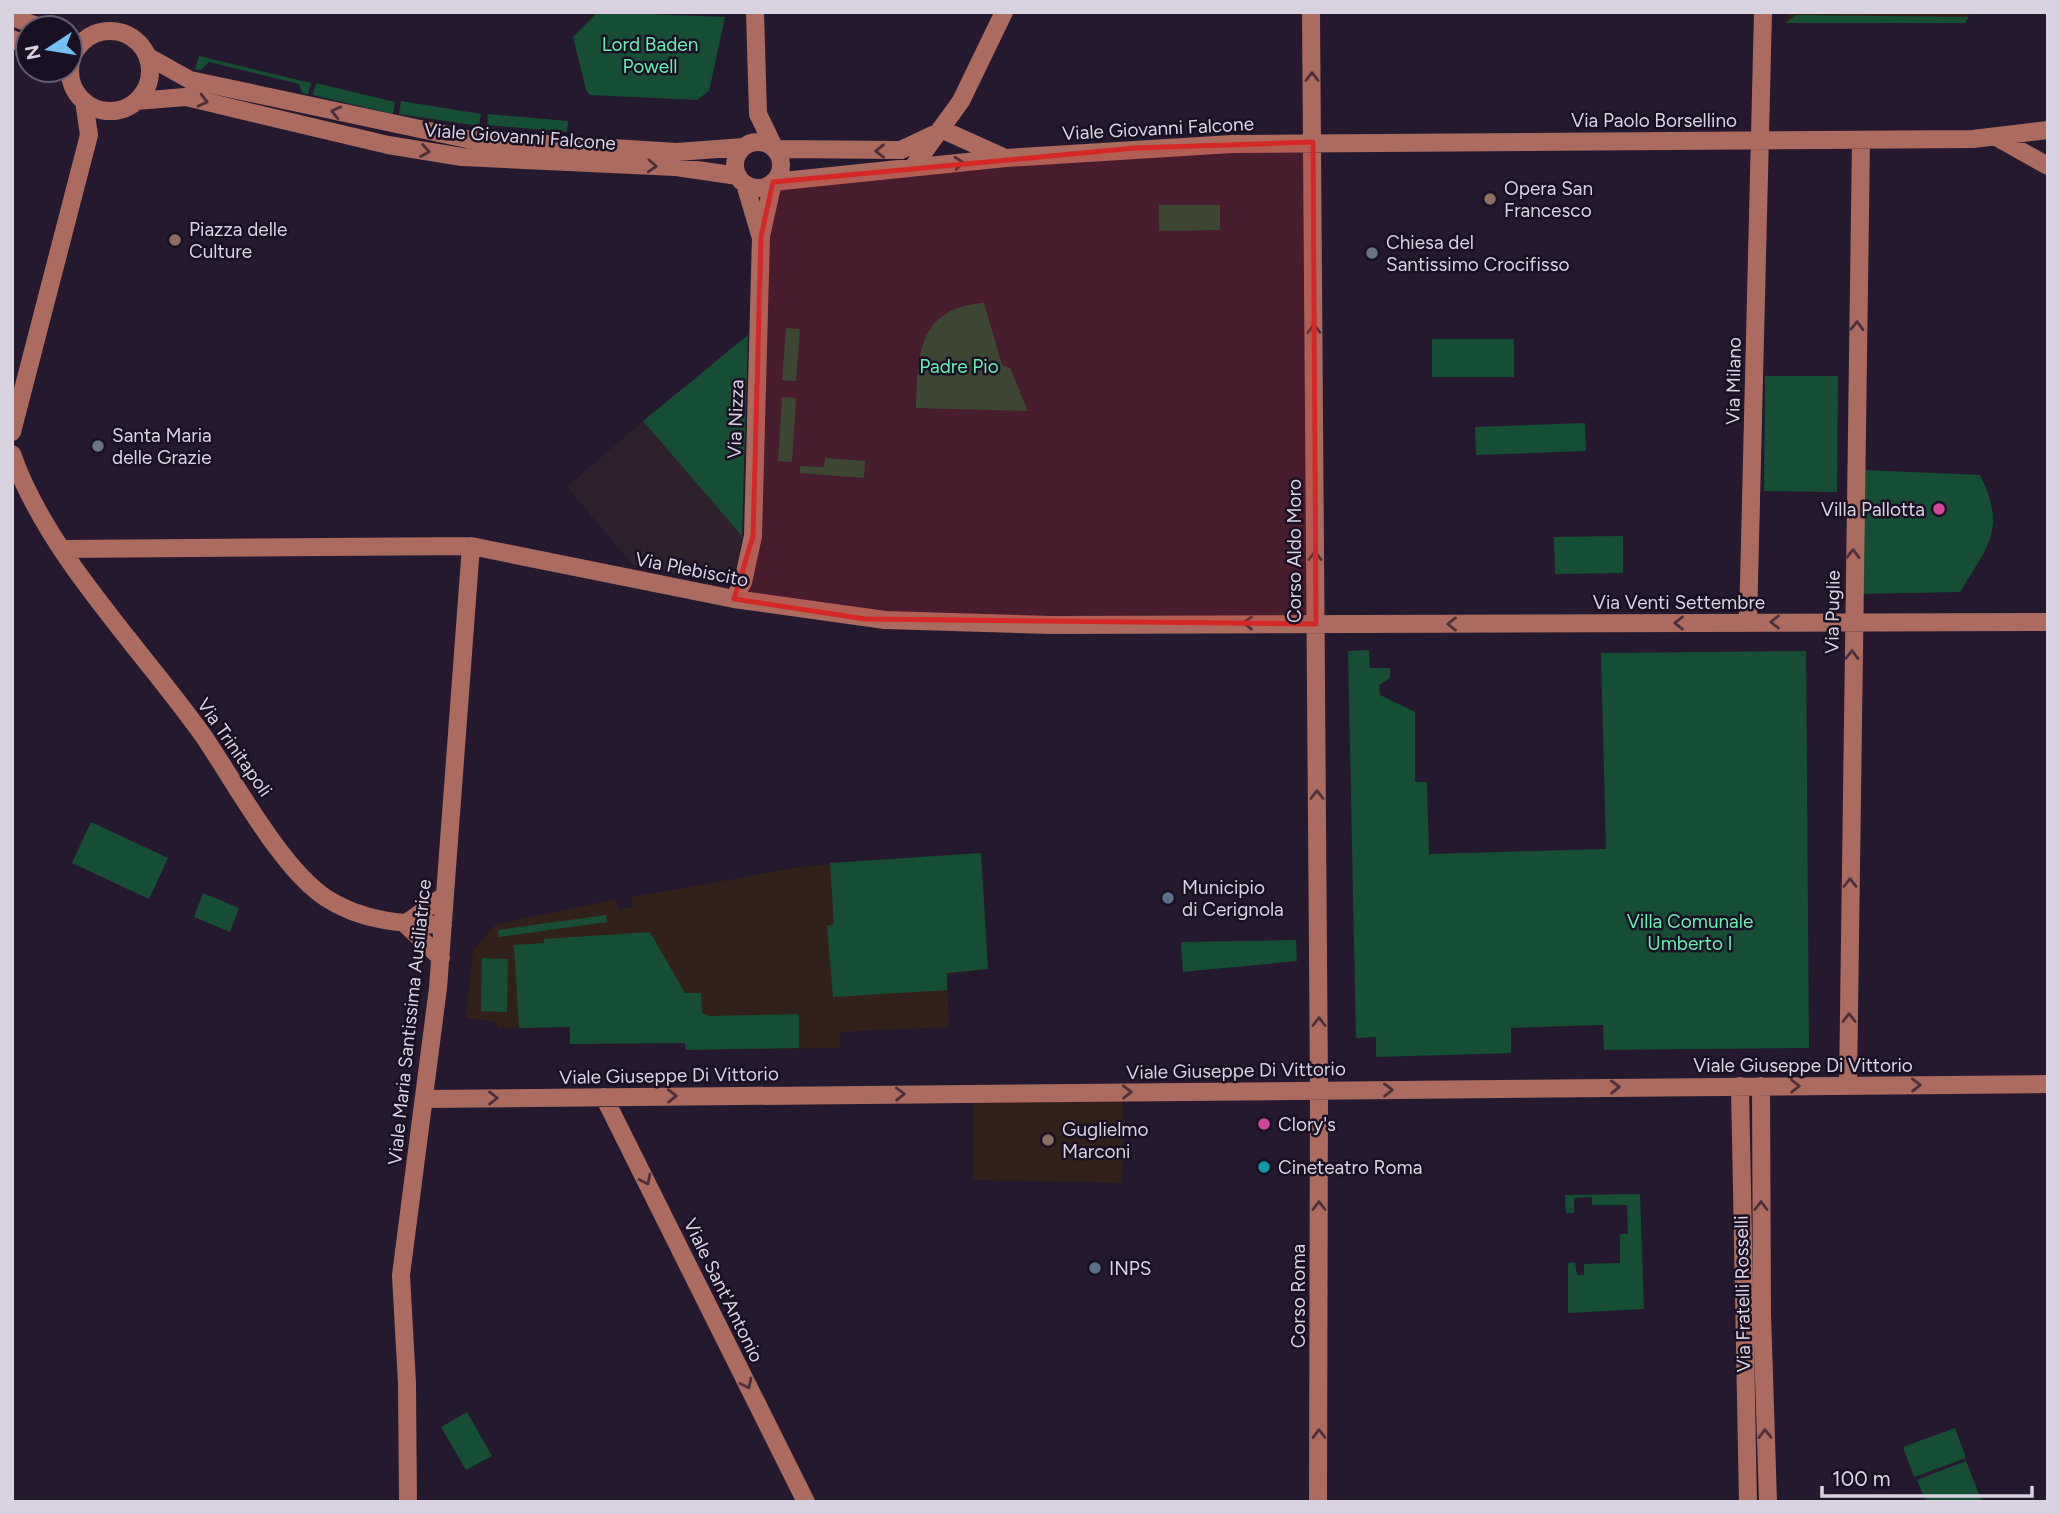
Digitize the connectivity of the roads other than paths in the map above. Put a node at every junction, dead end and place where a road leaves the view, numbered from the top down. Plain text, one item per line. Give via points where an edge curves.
1 (755, 12) edge
2 (1004, 12) edge
3 (1311, 12) edge
4 (1763, 12) edge
5 (84, 34) edge
6 (92, 35) junction
7 (84, 42) edge
8 (147, 56) junction
9 (73, 84) edge
10 (84, 101) junction
11 (136, 102) junction
12 (118, 110) junction
13 (758, 114) junction
14 (943, 130) junction
15 (2048, 130) edge
16 (89, 135) junction
17 (1996, 137) junction
18 (1759, 140) junction
19 (1861, 140) junction
20 (1312, 142) junction
21 (744, 146) junction
22 (775, 149) junction
23 (2048, 153) edge
24 (1006, 158) junction
25 (2048, 166) edge
26 (913, 167) junction
27 (742, 180) junction
28 (773, 182) junction
29 (761, 236) junction
30 (12, 432) edge
31 (12, 454) edge
32 (471, 546) junction
33 (62, 549) junction
34 (734, 599) junction
35 (2046, 620) edge
36 (1748, 622) junction
37 (1852, 622) junction
38 (1316, 624) junction
39 (445, 895) junction
40 (405, 924) junction
41 (443, 925) junction
42 (441, 958) junction
43 (2048, 1084) edge
44 (1740, 1086) junction
45 (1761, 1086) junction
46 (1848, 1086) junction
47 (1319, 1090) junction
48 (604, 1097) junction
49 (425, 1099) junction
50 (408, 1502) edge
51 (806, 1502) edge
52 (1318, 1502) edge
53 (1748, 1502) edge
54 (1768, 1502) edge

1 - 13 street
2 - 14 street
20 -> 3 street, Corso Aldo Moro
4 - 18 street, Via Milano
5 - 6 street
6 - 7 street
6 - 8 street via 103,31 125,34 135,39
8 - 11 street via 149,81
21 -> 8 street, Viale Giovanni Falcone via 677,152 467,139 190,80
9 - 10 street
10 - 12 street
10 - 16 street
11 - 12 street
11 -> 27 street, Viale Giovanni Falcone via 186,97 388,145 463,157 676,167
12 - 16 street
13 - 21 street
13 - 22 street
14 -> 22 street via 901,150
14 - 24 street, Viale Giovanni Falcone
14 - 26 street
15 - 17 street
16 - 30 street
17 - 19 street, Via Paolo Borsellino
17 - 23 street
17 - 25 street
18 - 19 street, Via Paolo Borsellino
18 - 20 street, Via Paolo Borsellino
18 - 36 street, Via Milano
37 -> 19 street, Via Puglie
20 - 24 street, Viale Giovanni Falcone
38 -> 20 street, Corso Aldo Moro
21 - 22 street via 763,142
21 - 27 street via 736,157
22 - 28 street via 781,170
26 -> 24 street, Viale Giovanni Falcone
26 - 28 street, Viale Giovanni Falcone
27 - 28 street via 760,188
27 - 29 street, Via Nizza
28 - 29 street, Via Nizza
29 - 34 street, Via Nizza via 753,536 743,582
31 - 33 street, Via Trinitapoli via 31,500
32 - 33 street, Via Plebiscito
32 - 34 street, Via Plebiscito
32 - 39 street, Viale Maria Santissima Ausiliatrice
33 - 40 street, Via Trinitapoli via 201,733 299,877 351,913
38 -> 34 street, Via Plebiscito via 1052,625 865,619
35 - 37 street, Via Venti Settembre
37 -> 36 street, Via Venti Settembre
36 -> 38 street, Via Venti Settembre
46 -> 37 street, Via Puglie
47 -> 38 street, Corso Aldo Moro
39 - 40 street
39 - 41 street, Viale Maria Santissima Ausiliatrice
40 - 41 street, Via Trinitapoli
40 - 42 street
41 - 42 street, Viale Maria Santissima Ausiliatrice
42 - 49 street, Viale Maria Santissima Ausiliatrice
46 -> 43 street, Viale Giuseppe Di Vittorio
44 - 45 street, Viale Giuseppe Di Vittorio
47 -> 44 street, Viale Giuseppe Di Vittorio
44 - 53 street, Via Fratelli Rosselli
45 -> 46 street, Viale Giuseppe Di Vittorio
54 -> 45 street, Via Fratelli Rosselli
48 -> 47 street, Viale Giuseppe Di Vittorio
52 -> 47 street, Corso Roma
49 -> 48 street, Viale Giuseppe Di Vittorio
48 -> 51 street, Viale Sant'Antonio
49 - 50 street, Viale Maria Santissima Ausiliatrice via 401,1275

